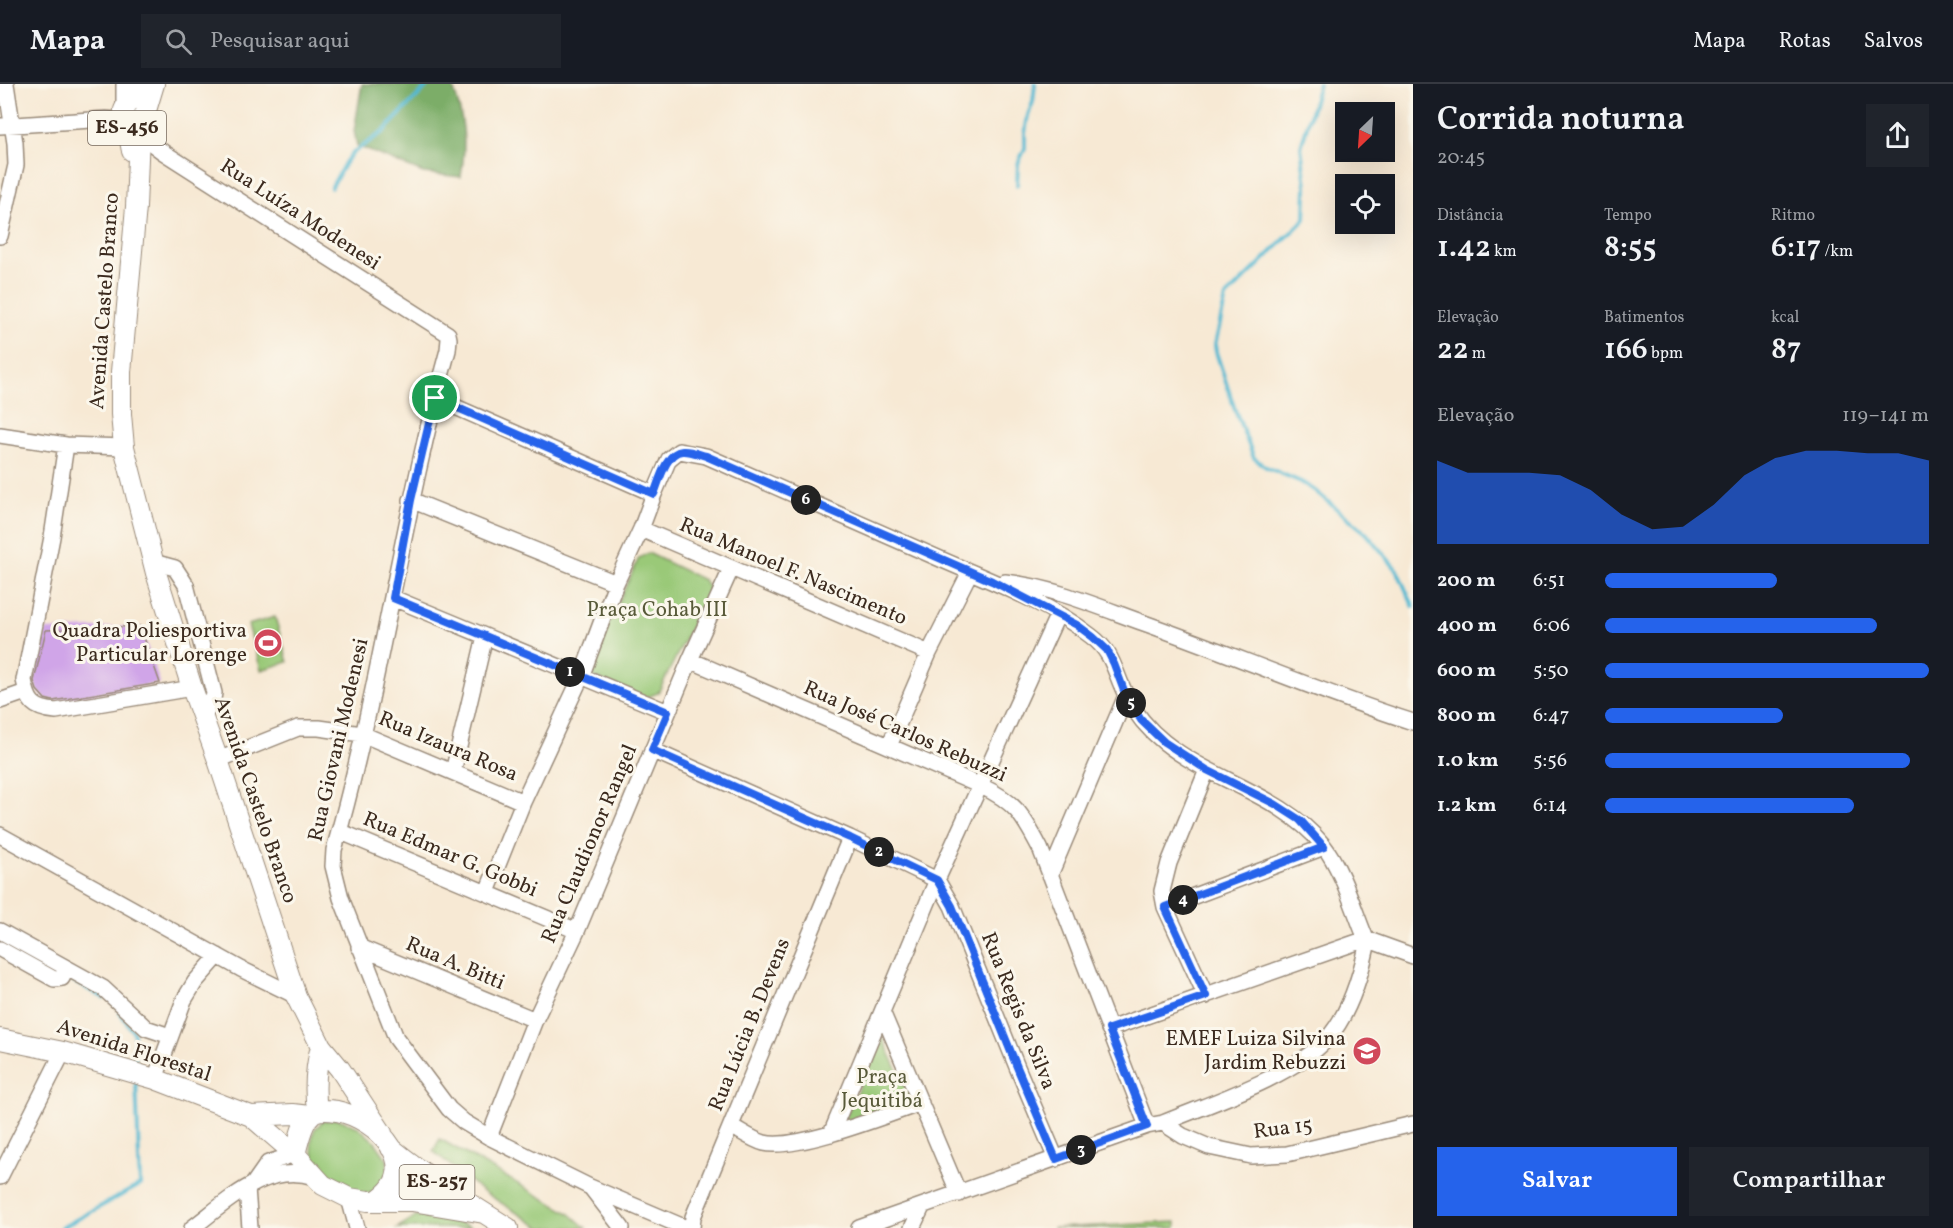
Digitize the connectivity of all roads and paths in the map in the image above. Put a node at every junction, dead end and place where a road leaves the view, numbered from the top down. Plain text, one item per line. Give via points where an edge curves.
1 (6, 84) edge
2 (154, 84) edge
3 (135, 89) edge
4 (130, 122) junction
5 (6, 125) edge
6 (0, 236) edge
7 (440, 328) joint
8 (435, 398) junction
9 (0, 435) edge
10 (66, 445) junction
11 (124, 447) junction
12 (654, 494) junction
13 (411, 500) junction
14 (641, 529) junction
15 (153, 562) junction
16 (731, 569) junction
17 (970, 572) junction
18 (992, 581) junction
19 (616, 583) junction
20 (393, 598) junction
21 (1058, 614) junction
22 (485, 636) junction
23 (929, 653) junction
24 (690, 660) junction
25 (581, 677) junction
26 (192, 688) junction
27 (26, 692) junction
28 (1126, 696) junction
29 (0, 701) edge
30 (668, 712) junction
31 (203, 718) junction
32 (1413, 722) edge
33 (362, 734) junction
34 (889, 746) junction
35 (652, 750) junction
36 (218, 760) junction
37 (1207, 770) junction
38 (453, 772) junction
39 (981, 786) junction
40 (523, 802) junction
41 (339, 831) junction
42 (0, 835) edge
43 (850, 838) junction
44 (1324, 847) junction
45 (1050, 875) junction
46 (937, 880) junction
47 (487, 892) junction
48 (1165, 907) junction
49 (0, 931) edge
50 (577, 932) junction
51 (1366, 939) junction
52 (359, 947) junction
53 (0, 949) edge
54 (218, 956) junction
55 (1413, 956) edge
56 (67, 968) junction
57 (296, 996) junction
58 (1206, 996) junction
59 (883, 1014) junction
60 (535, 1020) junction
61 (1109, 1029) junction
62 (170, 1036) junction
63 (0, 1039) edge
64 (321, 1046) junction
65 (63, 1052) junction
66 (154, 1079) junction
67 (921, 1103) junction
68 (313, 1114) junction
69 (251, 1116) junction
70 (1163, 1123) junction
71 (1413, 1124) edge
72 (731, 1126) junction
73 (1147, 1126) junction
74 (831, 1134) junction
75 (489, 1137) junction
76 (387, 1141) junction
77 (295, 1154) junction
78 (1056, 1159) junction
79 (0, 1176) edge
80 (314, 1177) junction
81 (251, 1186) junction
82 (590, 1187) junction
83 (959, 1194) junction
84 (349, 1198) junction
85 (376, 1201) junction
86 (922, 1207) junction
87 (638, 1208) junction
88 (484, 1213) junction
89 (192, 1228) edge
90 (250, 1228) edge
91 (357, 1228) edge
92 (508, 1228) edge
93 (623, 1228) edge
94 (687, 1228) edge
95 (692, 1228) edge
96 (859, 1228) edge
97 (912, 1228) edge

1 - 5 street
2 - 3 main road, Avenida Castelo Branco / ES-456
3 - 4 main road, Avenida Castelo Branco / ES-456
3 - 4 main road
4 - 5 street via 106,119
4 - 7 street, Rua Luíza Modenesi via 192,171
4 - 11 main road, Avenida Castelo Branco / ES-456 via 137,174 121,372
5 - 6 street via 16,165
7 - 8 street, Rua Giovani Modenesi via 449,339
8 - 12 street
8 - 13 street, Rua Giovani Modenesi
9 - 10 street
10 - 11 street
10 - 27 street via 24,680
11 - 15 main road, Avenida Castelo Branco / ES-456
12 - 14 street
12 - 17 street via 669,459 679,451 706,456
13 - 19 street
13 - 20 street, Rua Giovani Modenesi
14 - 16 street, Rua Manoel F. Nascimento
14 - 19 street
15 - 26 main road, Avenida Castelo Branco / ES-456
15 - 31 street via 175,568 186,585 214,693
16 - 23 street, Rua Manoel F. Nascimento
16 - 24 street, Rua Claudionor Rangel
17 - 18 street
17 - 23 street
18 - 21 street
18 - 32 street via 1037,587 1084,601
19 - 25 street
20 - 22 street
20 - 33 street, Rua Giovani Modenesi
21 - 28 street via 1107,650
21 - 39 street
22 - 25 street
22 - 38 street
23 - 34 street
24 - 30 street, Rua Claudionor Rangel
24 - 34 street, Rua José Carlos Rebuzzi
25 - 30 street
25 - 40 street
26 - 27 street via 56,711 32,704
26 - 31 main road, Avenida Castelo Branco / ES-456
27 - 29 street
28 - 37 street via 1141,720 1164,742
28 - 45 street
30 - 35 street, Rua Claudionor Rangel
31 - 36 main road, Avenida Castelo Branco / ES-456
33 - 36 street, Rua Izaura Rosa via 298,728
33 - 38 street, Rua Izaura Rosa
33 - 41 street, Rua Giovani Modenesi
34 - 39 street, Rua José Carlos Rebuzzi
35 - 43 street
35 - 50 street, Rua Claudionor Rangel
36 - 57 main road, Avenida Castelo Branco / ES-456
37 - 44 street via 1300,820
37 - 48 street via 1169,863 1162,891
38 - 40 street, Rua Izaura Rosa
39 - 45 street, Rua José Carlos Rebuzzi via 1014,806 1025,820
39 - 46 street
40 - 47 street
41 - 47 street, Rua Edmar G. Gobbi
41 - 52 street, Rua Giovani Modenesi via 333,866
42 - 54 street
43 - 46 street
43 - 72 street, Rua Lúcia B. Devens
44 - 48 street
44 - 51 street
45 - 61 street, Rua José Carlos Rebuzzi
46 - 59 street
46 - 78 street, Rua Regis da Silva via 952,906
47 - 50 street, Rua Edmar G. Gobbi
48 - 58 street
49 - 56 street
50 - 60 street, Rua Claudionor Rangel
51 - 55 street
51 - 58 street
51 - 70 street via 1354,990 1338,1025 1326,1040 1272,1078
52 - 60 street, Rua A. Bitti
52 - 75 street, Rua Giovani Modenesi via 396,1038 449,1109
53 - 56 street via 54,979 62,978
54 - 57 street
54 - 62 street via 189,990
56 - 62 street via 103,988 146,1029
57 - 64 main road, Avenida Castelo Branco / ES-456
58 - 61 street
59 - 67 street
59 - 74 street
60 - 75 street, Rua Claudionor Rangel
61 - 73 street, Rua José Carlos Rebuzzi
62 - 66 street
63 - 65 main road, Avenida Florestal / ES-257
64 - 68 main road via 315,1070
64 - 76 main road, Avenida Castelo Branco
65 - 66 main road, Avenida Florestal / ES-257
65 - 79 street
66 - 69 main road, Avenida Florestal / ES-257
67 - 74 street
67 - 83 street
68 - 69 main road, Avenida Florestal / ES-257
68 - 76 main road, ES-257 via 346,1113 368,1123
68 - 77 main road via 304,1124
69 - 77 main road, Avenida Florestal / ES-257
70 - 71 street, Rua 15 via 1209,1146 1251,1156 1287,1154
70 - 73 street
72 - 74 street via 765,1143 785,1144
72 - 95 street, Rua Lúcia B. Devens
73 - 78 street
75 - 82 street, Rua Giovani Modenesi
76 - 85 main road via 396,1160 395,1177 388,1192
76 - 88 main road, Avenida Castelo Branco / ES-257 via 419,1170
77 - 80 main road
77 - 81 street via 267,1163
78 - 83 street
80 - 81 street via 289,1172
80 - 84 main road, ES-257
81 - 89 street
81 - 90 street
82 - 87 street
82 - 93 street, Rua Giovani Modenesi
83 - 86 street
84 - 85 main road, ES-257
84 - 91 street
85 - 88 main road, ES-257 via 412,1201
86 - 96 street
86 - 97 street
87 - 93 street via 625,1217
87 - 94 street
88 - 92 main road, Avenida Castelo Branco / ES-257

